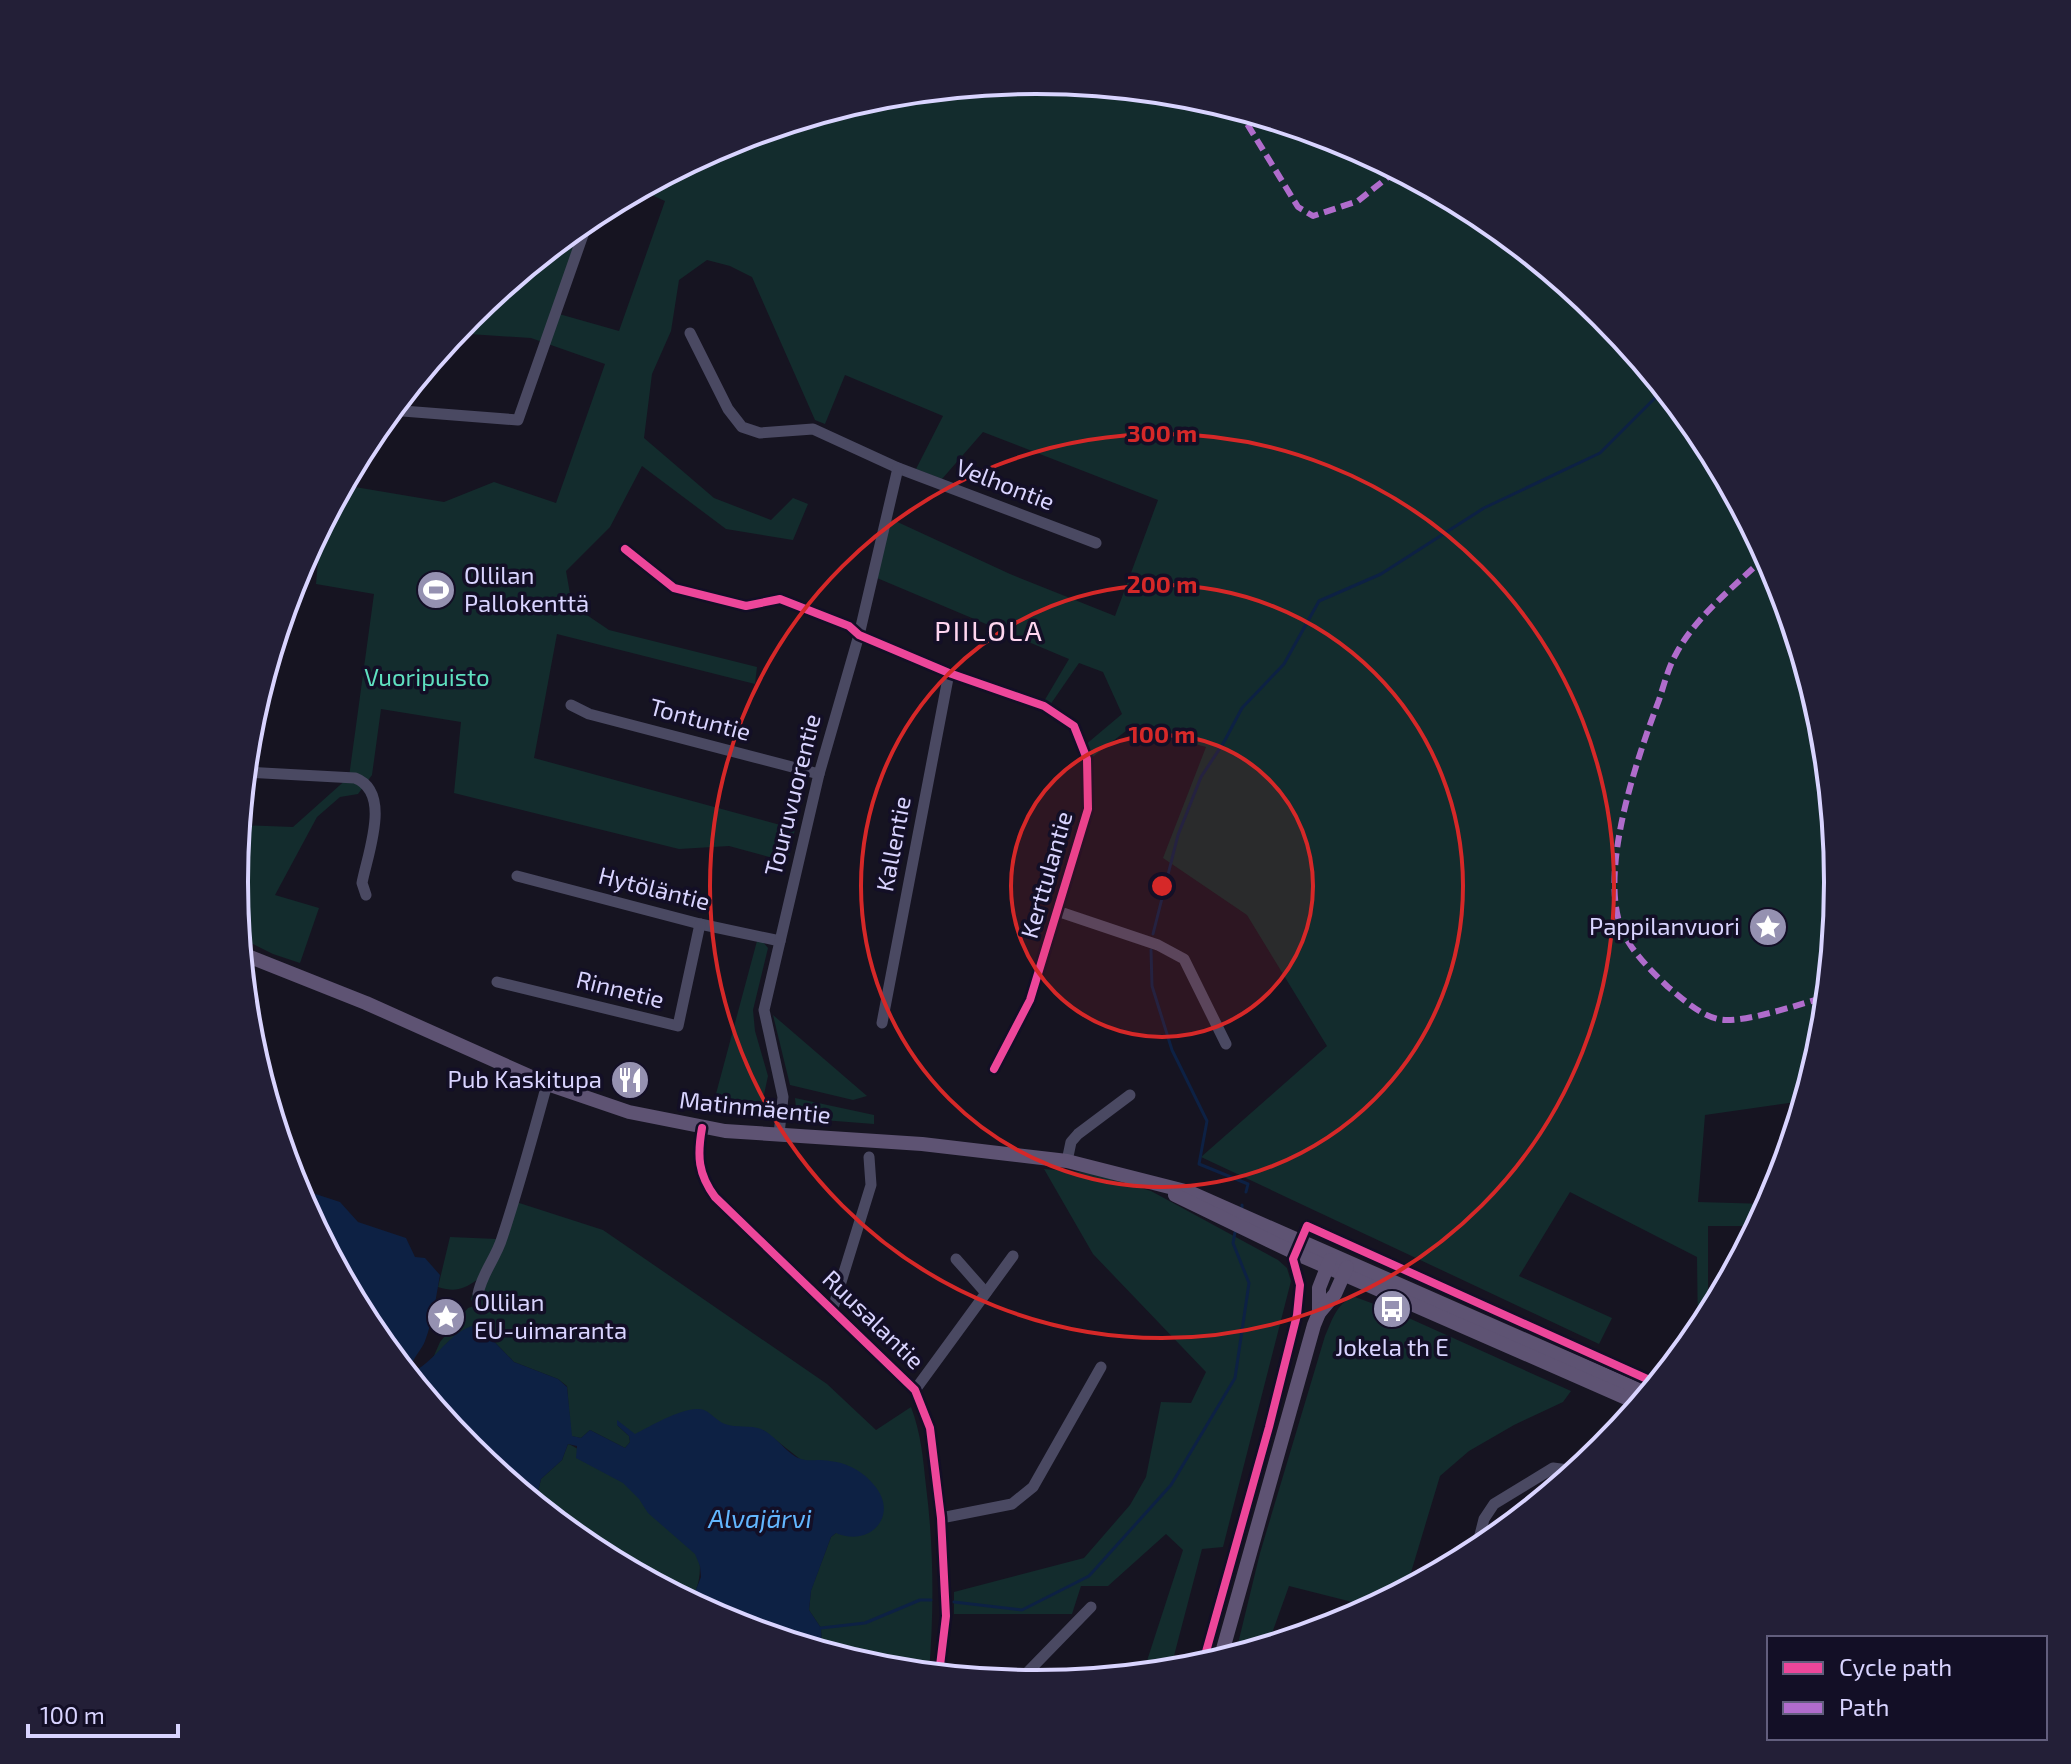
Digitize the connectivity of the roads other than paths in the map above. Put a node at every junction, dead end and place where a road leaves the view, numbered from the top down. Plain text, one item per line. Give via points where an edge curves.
1 (582, 239) edge
2 (690, 333) dead end
3 (404, 411) edge
4 (898, 468) junction
5 (1096, 543) dead end
6 (625, 549) dead end
7 (859, 635) junction
8 (949, 673) junction
9 (571, 705) dead end
10 (255, 773) edge
11 (819, 774) junction
12 (517, 876) dead end
13 (366, 895) dead end
14 (1057, 911) junction
15 (700, 924) junction
16 (780, 941) junction
17 (251, 957) edge
18 (497, 982) dead end
19 (882, 1023) dead end
20 (1226, 1044) dead end
21 (994, 1069) dead end
22 (547, 1084) junction
23 (1130, 1095) dead end
24 (702, 1128) junction
25 (779, 1134) junction
26 (869, 1157) dead end
27 (1067, 1161) junction
28 (1013, 1256) dead end
29 (956, 1259) dead end
30 (1329, 1261) junction
31 (1346, 1269) junction
32 (986, 1293) junction
33 (478, 1294) dead end
34 (833, 1308) junction
35 (1319, 1313) junction
36 (1101, 1367) dead end
37 (915, 1390) junction
38 (1638, 1390) edge
39 (1630, 1399) edge
40 (1560, 1469) edge
41 (941, 1518) junction
42 (1481, 1531) edge
43 (1091, 1607) dead end
44 (1224, 1647) edge
45 (940, 1664) edge
46 (1030, 1670) edge

1 - 3 street via 518,420
2 - 4 street, Velhontie via 742,427 760,433 813,429
4 - 5 street, Velhontie
4 - 7 street, Touruvuorentie
6 - 7 street, Kerttulantie via 674,588 746,606 780,599 849,626
7 - 8 street, Kerttulantie
7 - 11 street, Touruvuorentie
8 - 14 street, Kerttulantie via 1044,706 1074,726 1087,759 1088,809
8 - 19 street, Kallentie
9 - 11 street, Tontuntie
10 - 13 street via 366,782 377,806 362,883
11 - 16 street, Touruvuorentie
12 - 15 street, Hytöläntie
14 - 20 street via 1184,959
14 - 21 street, Kerttulantie via 1030,1000
15 - 16 street, Hytöläntie
15 - 18 street, Rinnetie via 678,1026
16 - 25 street, Touruvuorentie via 764,1010 783,1097
17 - 22 main road, Matinmäentie
22 - 24 main road, Matinmäentie via 629,1112
22 - 33 street via 502,1238
23 - 27 street via 1078,1134
24 - 25 main road, Matinmäentie
24 - 34 street, Ruusalantie via 698,1159 704,1182
25 - 27 main road, Matinmäentie
26 - 34 street via 871,1185
27 - 30 main road, Matinmäentie via 1149,1182 1226,1221
28 - 32 street
29 - 32 street
30 - 31 main road, Matinmäentie
30 - 35 main road via 1319,1288
31 - 35 main road
31 - 38 main road
31 - 39 main road
32 - 37 street
34 - 37 street, Ruusalantie
35 - 44 main road
36 - 41 street via 1033,1487 1012,1504
37 - 41 street, Ruusalantie via 930,1428
40 - 42 street via 1553,1468 1494,1504
41 - 45 street, Ruusalantie via 946,1616
43 - 46 street

